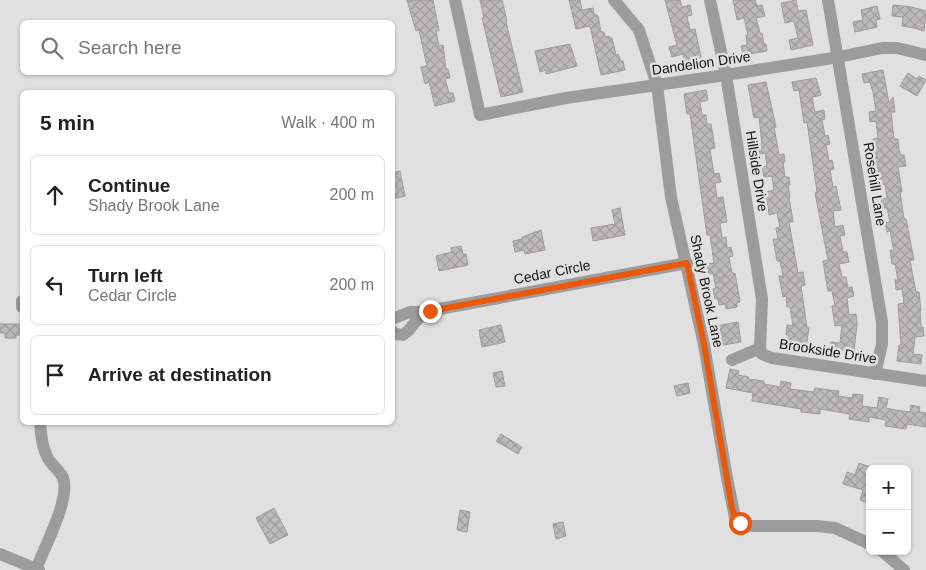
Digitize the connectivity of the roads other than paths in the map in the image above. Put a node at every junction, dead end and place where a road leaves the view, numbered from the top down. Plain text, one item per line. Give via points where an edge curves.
1 (455, 0) edge
2 (614, 0) edge
3 (710, 0) edge
4 (828, 0) edge
5 (926, 55) edge
6 (839, 57) junction
7 (726, 76) junction
8 (657, 85) junction
9 (687, 263) junction
10 (423, 312) junction
11 (395, 318) edge
12 (395, 333) edge
13 (760, 348) junction
14 (732, 360) dead end
15 (875, 374) junction
16 (926, 381) edge
17 (41, 425) edge
18 (866, 542) edge
19 (0, 554) edge
20 (887, 555) edge
21 (37, 569) edge
22 (904, 570) edge

1 - 8 street, Dandelion Drive via 480,115
2 - 8 street, Shady Brook Lane via 639,30
3 - 7 street, Hillside Drive
4 - 6 street, Rosehill Lane
5 - 6 street, Dandelion Drive via 882,48
6 - 7 street, Dandelion Drive
6 - 15 street, Rosehill Lane via 882,322 882,344
7 - 8 street, Dandelion Drive
7 - 13 street, Hillside Drive via 762,299
8 - 9 street, Shady Brook Lane via 671,197
9 - 10 street, Cedar Circle
9 - 18 street, Shady Brook Lane via 735,518 752,526 834,528
10 - 11 street, Cedar Circle via 410,312
10 - 12 street via 403,335
13 - 14 street, Brookside Drive
13 - 15 street, Brookside Drive via 762,354 772,358
15 - 16 street, Brookside Drive
17 - 21 street via 45,450 62,476 65,487 61,507
19 - 21 street
20 - 22 street

